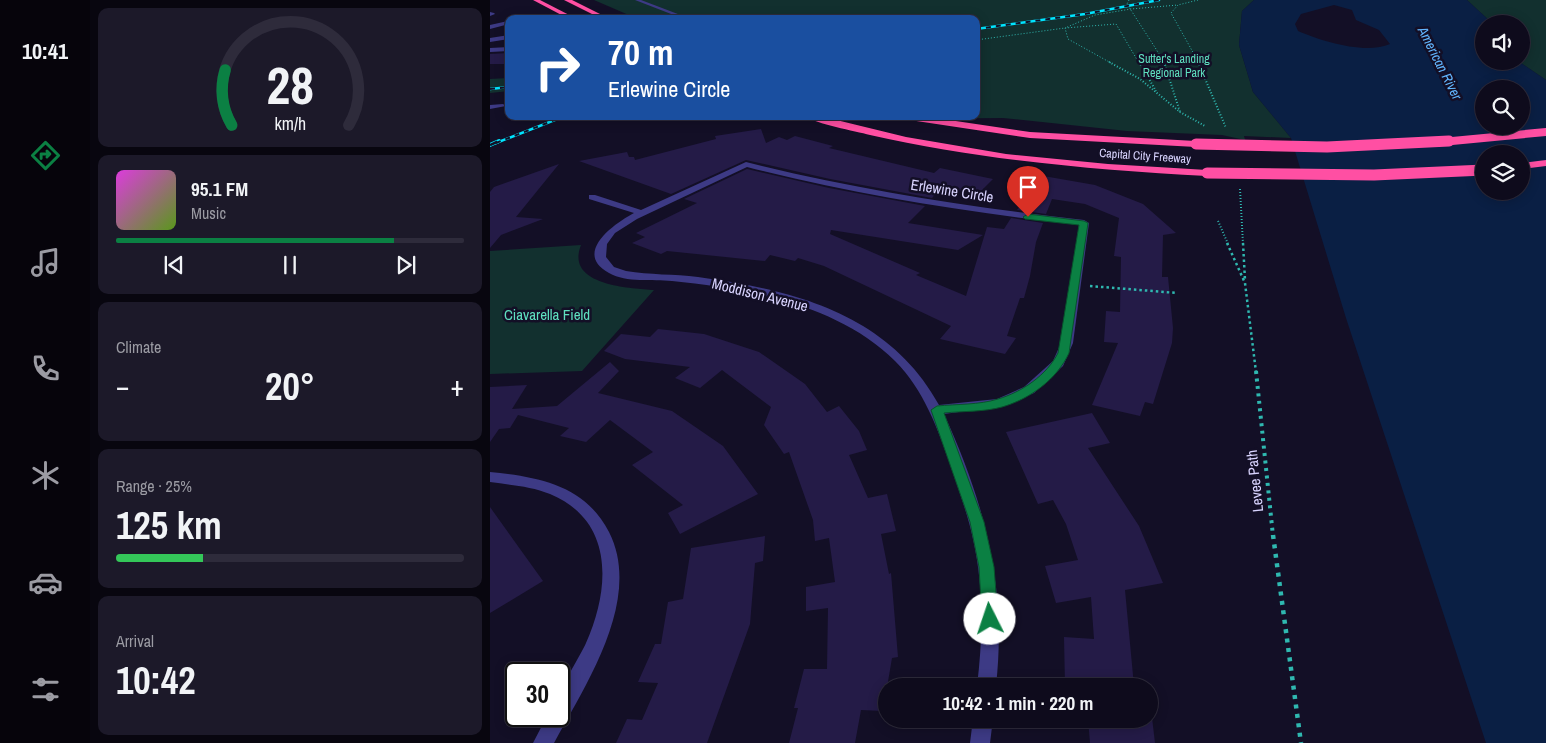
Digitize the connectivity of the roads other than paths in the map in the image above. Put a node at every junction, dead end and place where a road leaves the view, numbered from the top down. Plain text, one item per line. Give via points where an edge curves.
1 (536, 0) edge
2 (567, 0) edge
3 (637, 0) edge
4 (566, 15) edge
5 (599, 15) edge
6 (678, 15) edge
7 (505, 24) edge
8 (490, 27) edge
9 (505, 38) edge
10 (490, 40) edge
11 (505, 49) edge
12 (490, 50) edge
13 (503, 106) dead end
14 (490, 107) edge
15 (826, 120) edge
16 (931, 120) edge
17 (1546, 132) edge
18 (1546, 164) edge
19 (1530, 165) edge
20 (1475, 170) edge
21 (592, 196) dead end
22 (643, 213) junction
23 (617, 273) joint
24 (937, 410) junction
25 (490, 477) edge
26 (987, 678) edge
27 (570, 693) edge
28 (552, 727) edge
29 (982, 728) edge
30 (543, 743) edge
31 (980, 743) edge

1 - 4 highway
2 - 5 highway
3 - 6 street
7 - 8 street
9 - 10 street
11 - 12 street
13 - 14 street
15 - 20 highway, Capital City Freeway, bridge via 904,139 1008,156 1118,168 1365,175
16 - 17 highway, Capital City Freeway, bridge via 1030,134 1263,148 1375,146
18 - 19 highway
21 - 22 street
22 - 23 street, Erlewine Circle via 620,225 602,244 600,254 604,265
22 - 24 street, Erlewine Circle via 746,164 881,195 990,213 1084,223 1064,353 1059,363 1029,390 999,403
23 - 24 street, Moddison Avenue via 741,288 779,297 839,318 864,330 897,355 918,379
24 - 26 street, Moddison Avenue via 977,522 986,567 990,619
25 - 27 street via 531,482 564,494 588,511 604,534 609,548 612,581 605,620
28 - 30 street
29 - 31 street

